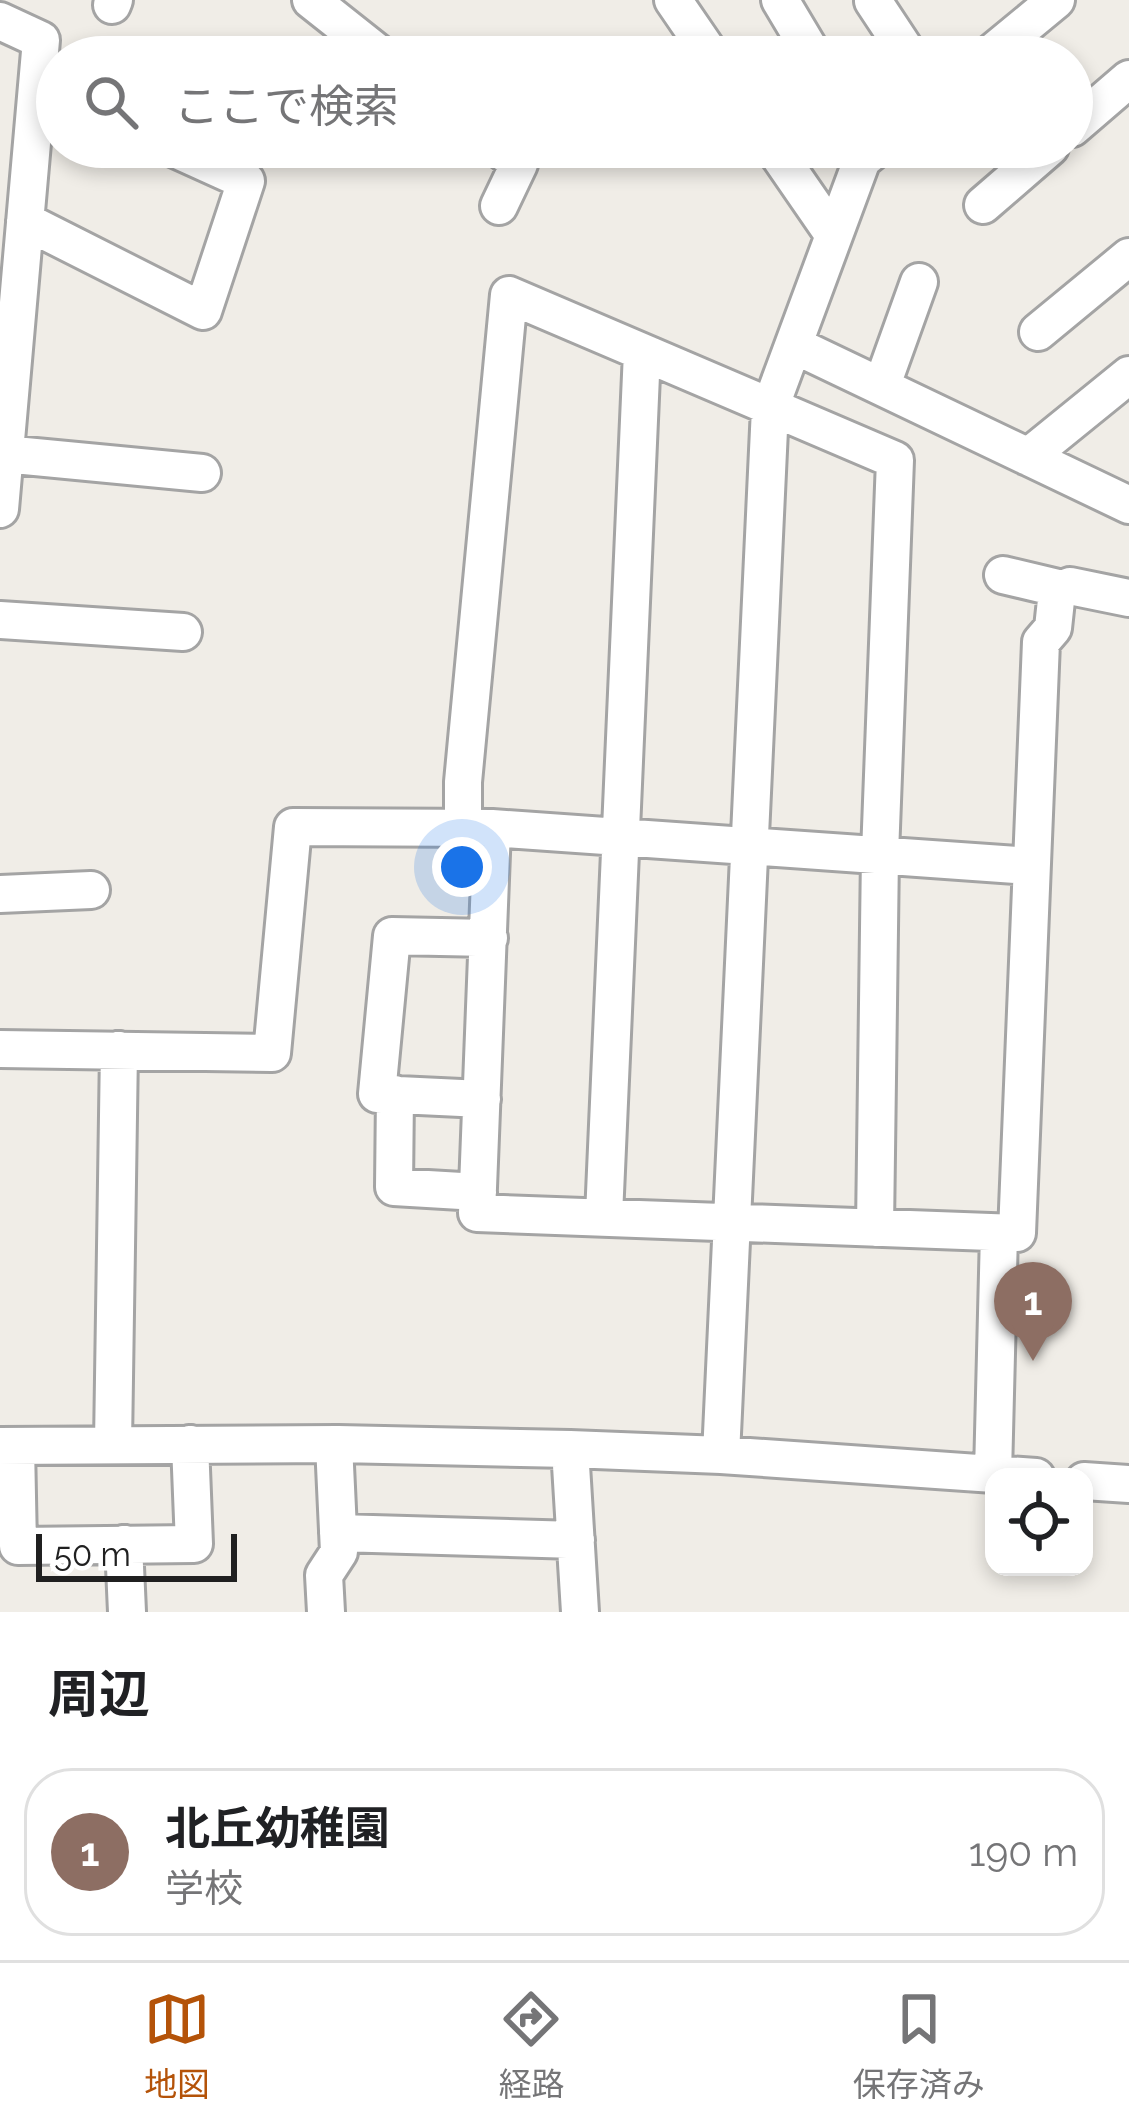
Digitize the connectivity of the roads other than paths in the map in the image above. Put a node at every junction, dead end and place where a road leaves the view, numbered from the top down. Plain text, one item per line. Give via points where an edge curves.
1 (311, 0) edge
2 (673, 0) edge
3 (780, 0) edge
4 (873, 1) edge
5 (1047, 3) edge
6 (0, 21) edge
7 (356, 36) edge
8 (698, 36) edge
9 (801, 36) edge
10 (896, 36) edge
11 (1010, 36) edge
12 (36, 38) edge
13 (1129, 79) edge
14 (1093, 110) edge
15 (36, 141) edge
16 (218, 168) edge
17 (516, 168) edge
18 (787, 168) edge
19 (859, 168) edge
20 (1026, 168) edge
21 (983, 205) dead end
22 (499, 206) dead end
23 (833, 234) junction
24 (16, 235) edge
25 (1129, 257) edge
26 (919, 281) dead end
27 (1038, 332) dead end
28 (796, 346) junction
29 (642, 352) junction
30 (1129, 375) edge
31 (882, 385) junction
32 (5, 393) edge
33 (770, 408) junction
34 (4, 454) junction
35 (1028, 457) junction
36 (202, 473) dead end
37 (1129, 505) edge
38 (0, 508) edge
39 (1003, 575) dead end
40 (1062, 589) junction
41 (1129, 598) edge
42 (0, 620) edge
43 (183, 632) dead end
44 (477, 828) junction
45 (621, 836) junction
46 (751, 847) junction
47 (880, 854) junction
48 (1030, 866) junction
49 (91, 890) dead end
50 (0, 894) edge
51 (489, 938) junction
52 (0, 1048) edge
53 (119, 1050) junction
54 (395, 1094) junction
55 (482, 1099) junction
56 (478, 1192) junction
57 (604, 1216) junction
58 (732, 1223) junction
59 (875, 1228) junction
60 (999, 1232) junction
61 (113, 1444) junction
62 (190, 1444) junction
63 (334, 1444) junction
64 (8, 1446) edge
65 (570, 1449) junction
66 (721, 1455) junction
67 (993, 1468) edge
68 (985, 1473) edge
69 (1093, 1482) edge
70 (1129, 1484) edge
71 (338, 1533) junction
72 (575, 1540) junction
73 (124, 1544) junction
74 (127, 1612) edge
75 (326, 1612) edge
76 (580, 1612) edge

1 - 7 street
2 - 8 street
3 - 9 street
4 - 10 street
5 - 11 street
6 - 12 street
13 - 14 street
15 - 24 street
16 - 24 street via 246,181 203,311
17 - 22 street
18 - 23 street
19 - 23 street
20 - 21 street
23 - 28 street
24 - 32 street
25 - 27 street
26 - 31 street
28 - 31 street
28 - 33 street
29 - 33 street
29 - 44 street via 509,295 463,782
29 - 45 street
30 - 35 street
31 - 35 street
32 - 34 street
33 - 46 street
33 - 47 street via 895,460
34 - 36 street
34 - 38 street
35 - 37 street
39 - 40 street
40 - 41 street
40 - 48 street via 1041,642
42 - 43 street
44 - 45 street
44 - 51 street
44 - 53 street via 293,826 272,1053
45 - 46 street
45 - 57 street
46 - 47 street
46 - 58 street
47 - 48 street
47 - 59 street
48 - 60 street via 1017,1232
49 - 50 street
51 - 54 street via 392,936 376,1094
51 - 55 street
52 - 53 street
53 - 61 street
54 - 55 street
54 - 56 street via 394,1186
55 - 56 street
56 - 57 street via 477,1214
57 - 58 street
58 - 59 street
58 - 66 street
59 - 60 street
60 - 67 street
61 - 62 street
61 - 64 street
62 - 63 street
62 - 73 street via 194,1544
63 - 65 street
63 - 71 street
64 - 73 street via 18,1546
65 - 66 street
65 - 72 street
66 - 68 street
69 - 70 street
71 - 72 street
71 - 75 street via 339,1552 324,1575
72 - 76 street
73 - 74 street

